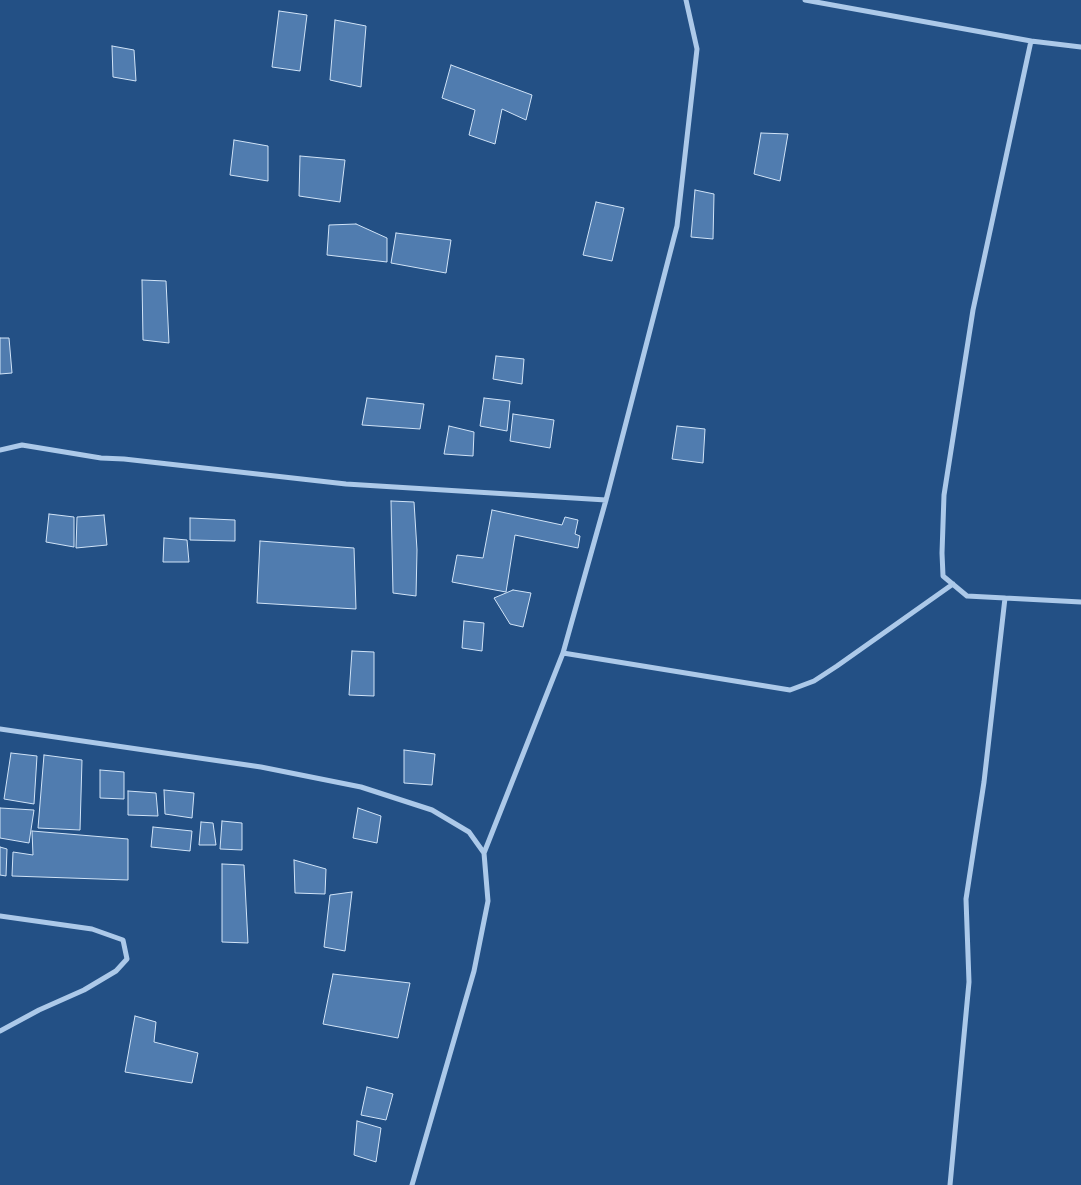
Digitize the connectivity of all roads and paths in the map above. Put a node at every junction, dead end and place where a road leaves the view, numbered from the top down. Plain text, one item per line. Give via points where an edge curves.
1 (686, 0) edge
2 (805, 0) edge
3 (1031, 41) junction
4 (1081, 47) edge
5 (0, 450) edge
6 (606, 500) junction
7 (953, 584) junction
8 (1005, 598) junction
9 (1081, 602) edge
10 (563, 653) junction
11 (0, 728) edge
12 (484, 853) junction
13 (0, 916) edge
14 (0, 1031) edge
15 (412, 1185) edge
16 (950, 1185) edge

1 - 6 street via 698,49 677,226
2 - 3 street
3 - 4 street
3 - 7 street via 973,310 944,495 943,576
5 - 6 street via 22,445 101,458 346,484
6 - 10 street
7 - 8 street via 968,596
7 - 10 street via 814,681 790,690
8 - 9 street
8 - 16 street via 984,782 966,899 969,982
10 - 12 street
11 - 12 street via 261,767 361,787 432,810 469,832
12 - 15 street via 488,901 474,971
13 - 14 street via 100,932 123,940 127,959 116,971 84,990

